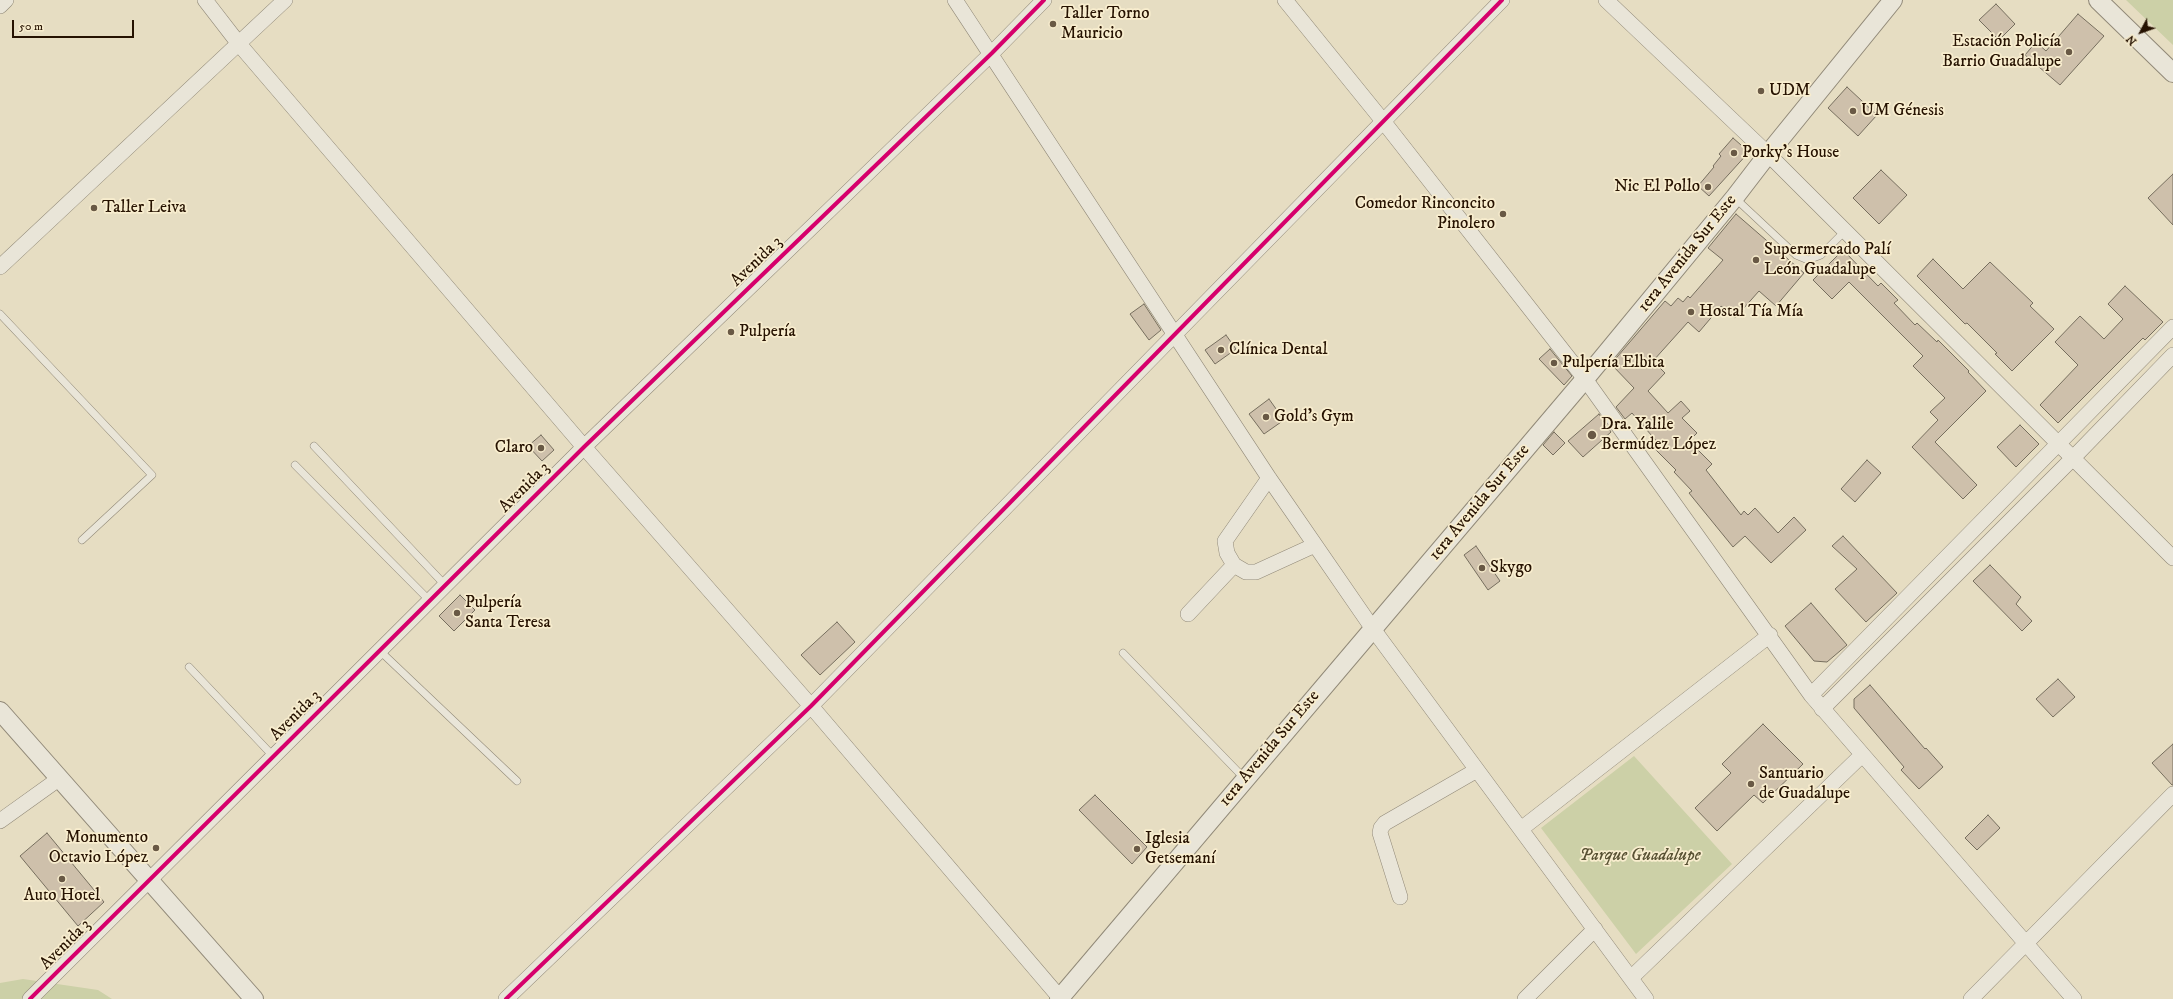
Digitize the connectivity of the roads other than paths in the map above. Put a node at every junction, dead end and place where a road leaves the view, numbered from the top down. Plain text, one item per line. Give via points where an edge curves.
1 (6, 0) edge
2 (205, 0) edge
3 (285, 0) edge
4 (955, 0) edge
5 (1044, 0) edge
6 (1285, 0) edge
7 (1502, 0) edge
8 (1606, 0) edge
9 (1893, 0) edge
10 (2098, 0) edge
11 (0, 6) edge
12 (239, 44) junction
13 (992, 53) junction
14 (2173, 73) edge
15 (1383, 121) junction
16 (1768, 154) junction
17 (1735, 197) junction
18 (1845, 231) junction
19 (0, 267) edge
20 (0, 314) edge
21 (2173, 327) edge
22 (1174, 334) junction
23 (2173, 355) edge
24 (1586, 379) junction
25 (2060, 444) junction
26 (314, 446) dead end
27 (584, 447) junction
28 (2073, 458) junction
29 (294, 464) dead end
30 (1269, 478) junction
31 (82, 540) dead end
32 (1315, 545) junction
33 (2173, 558) edge
34 (1234, 565) junction
35 (446, 585) junction
36 (430, 601) junction
37 (1188, 614) dead end
38 (1373, 629) junction
39 (1770, 635) junction
40 (380, 651) junction
41 (1123, 653) dead end
42 (189, 667) dead end
43 (1811, 695) junction
44 (811, 706) junction
45 (1822, 709) junction
46 (0, 711) edge
47 (1862, 755) junction
48 (274, 756) junction
49 (1477, 770) junction
50 (60, 778) junction
51 (1245, 779) junction
52 (517, 781) dead end
53 (2173, 794) edge
54 (0, 821) edge
55 (1521, 829) junction
56 (149, 880) junction
57 (1400, 897) dead end
58 (1595, 929) junction
59 (2027, 943) junction
60 (1631, 978) junction
61 (32, 997) edge
62 (254, 999) edge
63 (506, 999) edge
64 (1060, 999) edge
65 (1526, 999) edge
66 (1646, 999) edge
67 (1971, 999) edge
68 (2074, 999) edge

1 - 11 street
2 - 12 street
3 - 12 street
4 - 13 street
5 - 13 street, Avenida 3
6 - 15 street
7 - 15 street
8 - 16 street
9 - 16 street, 1era Avenida Sur Este
10 - 14 street
12 - 19 street
12 - 27 street
13 - 22 street
13 - 27 street, Avenida 3
15 - 22 street
15 - 24 street
16 - 17 street, 1era Avenida Sur Este
16 - 18 street
17 - 18 lane via 1796,255 1808,260 1821,255
17 - 24 street, 1era Avenida Sur Este
18 - 25 street
20 - 31 lane via 152,475
21 - 25 street
22 - 30 street
22 - 44 street
23 - 28 street
24 - 38 street, 1era Avenida Sur Este
24 - 39 street
25 - 28 street
25 - 43 street
26 - 35 lane
27 - 35 street, Avenida 3
27 - 44 street
28 - 33 street
28 - 45 street
29 - 36 lane
30 - 32 street
30 - 34 street via 1226,541 1227,554
32 - 34 street via 1256,572 1246,572
32 - 38 street
34 - 37 street
35 - 36 street, Avenida 3
36 - 40 street, Avenida 3
38 - 49 street
38 - 51 street, 1era Avenida Sur Este
39 - 43 street
39 - 55 street
40 - 48 street, Avenida 3
40 - 52 lane
41 - 51 lane
42 - 48 lane
43 - 45 street
44 - 63 street
44 - 64 street
45 - 47 street
46 - 50 street
47 - 59 street
47 - 60 street
48 - 56 street, Avenida 3
49 - 55 street
49 - 57 street via 1385,823 1381,828 1380,833
50 - 54 street
50 - 56 street
51 - 64 street, 1era Avenida Sur Este
53 - 59 street
55 - 58 street
56 - 61 street, Avenida 3
56 - 62 street
58 - 60 street
58 - 65 street
59 - 67 street
59 - 68 street
60 - 66 street

